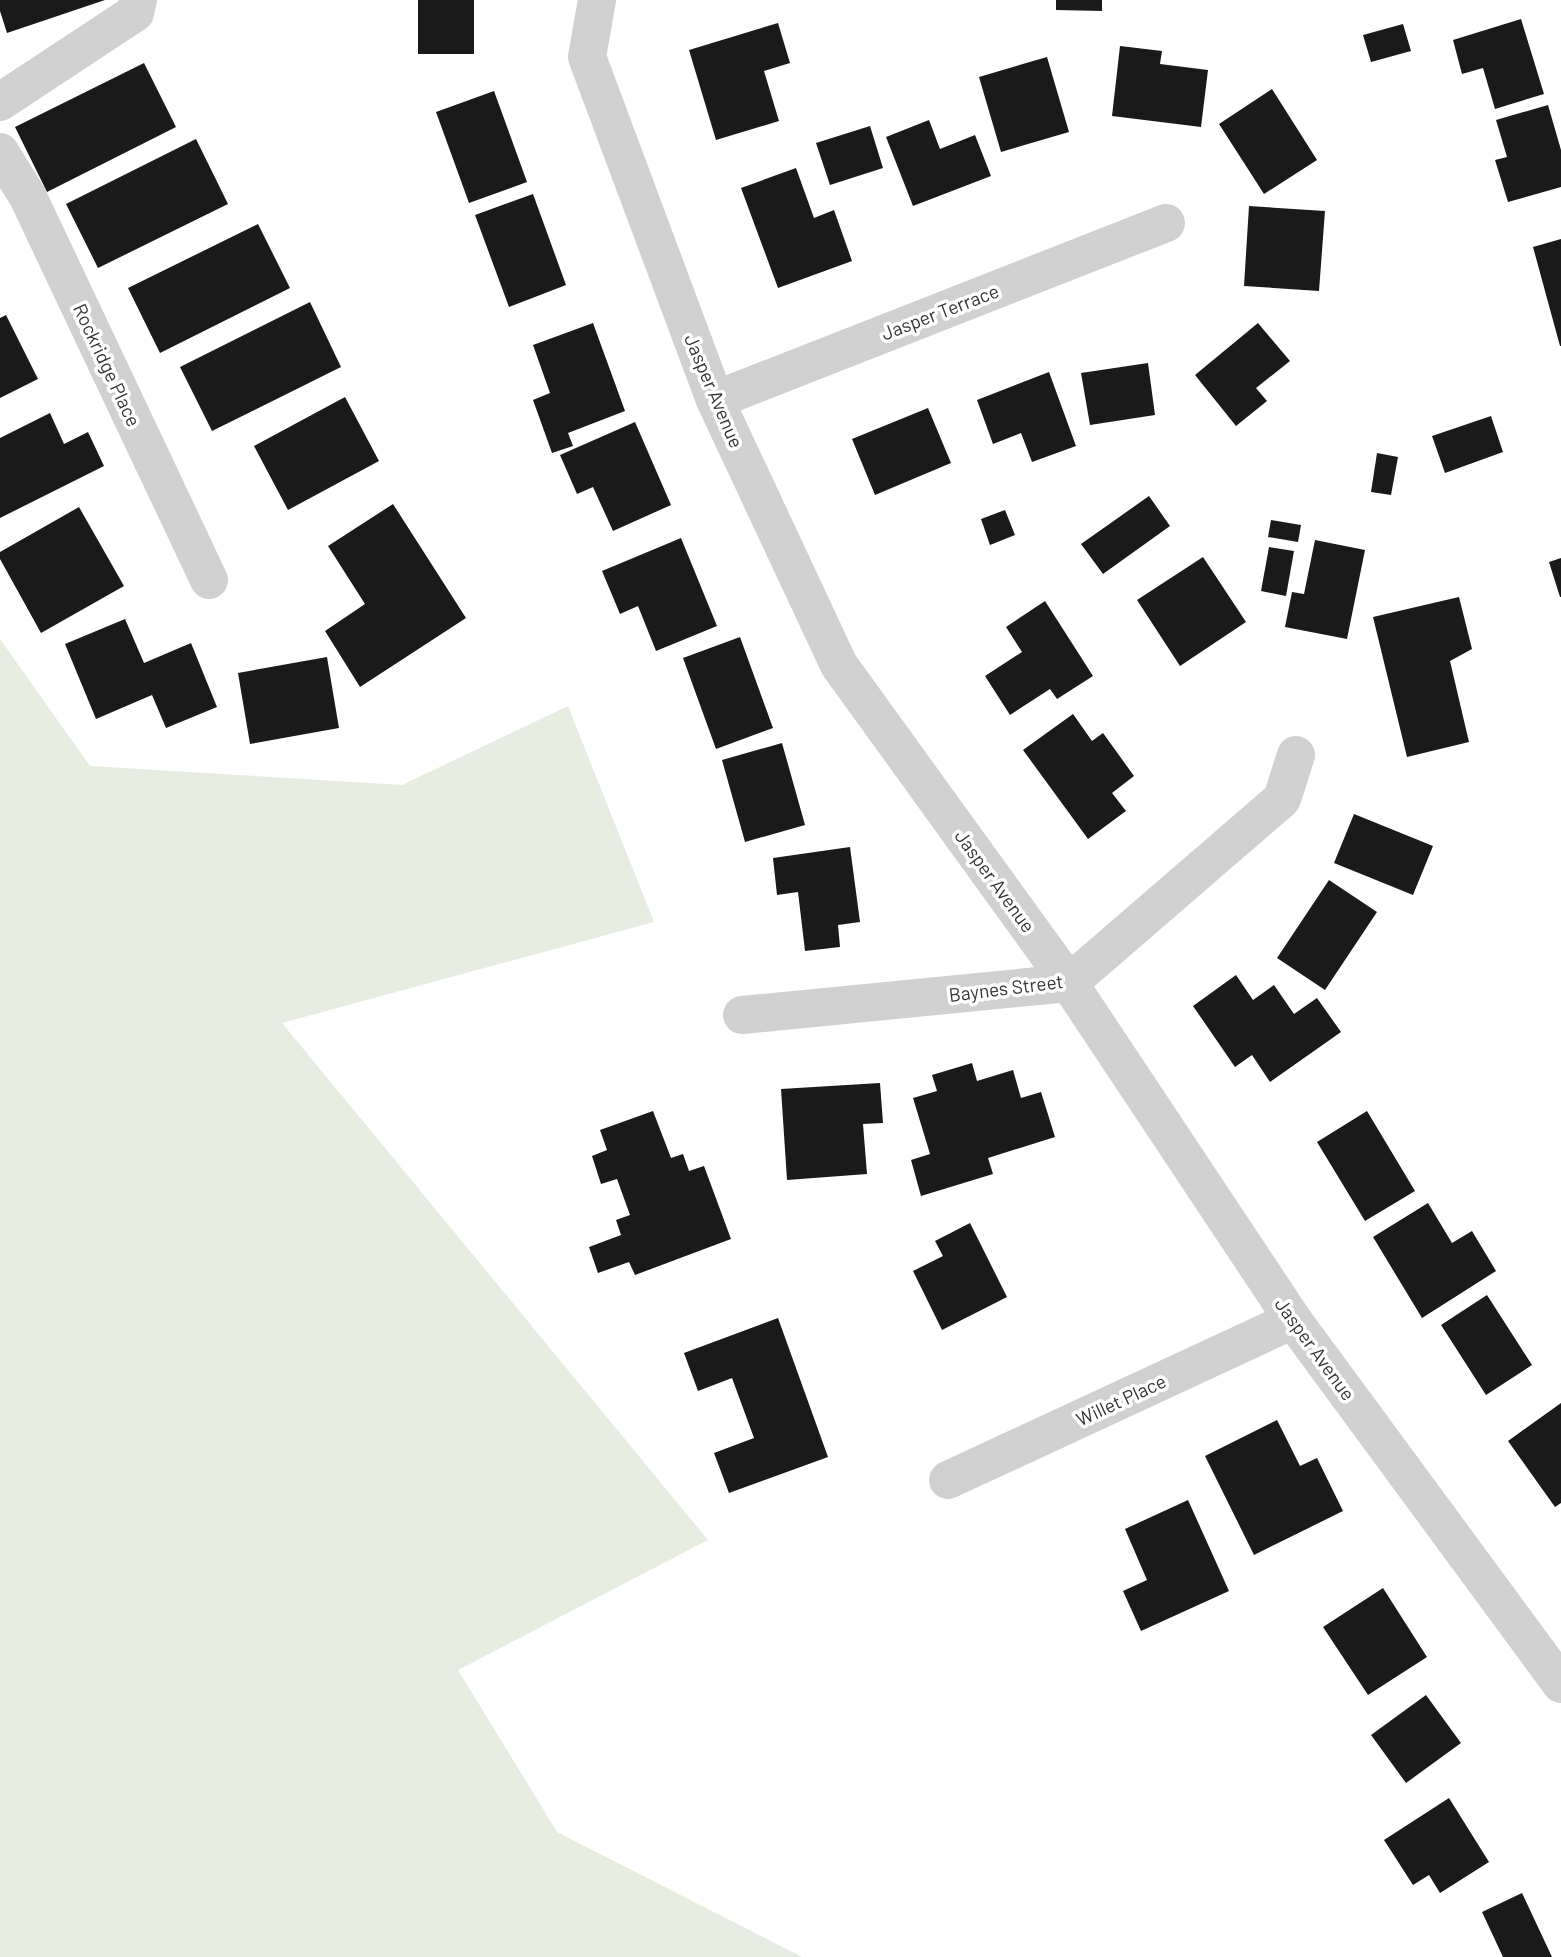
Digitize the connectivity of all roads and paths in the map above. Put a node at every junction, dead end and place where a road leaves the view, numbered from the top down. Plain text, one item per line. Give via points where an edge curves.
1 (138, 0) edge
2 (597, 0) edge
3 (0, 102) edge
4 (0, 152) edge
5 (1166, 223) dead end
6 (715, 400) junction
7 (209, 580) dead end
8 (1296, 754) dead end
9 (1069, 983) junction
10 (741, 1015) dead end
11 (1293, 1320) junction
12 (948, 1480) dead end
13 (1561, 1684) edge

1 - 3 street via 135,13
2 - 6 street, Jasper Avenue via 587,57
4 - 7 street, Rockridge Place via 28,197
5 - 6 street, Jasper Terrace
6 - 9 street, Jasper Avenue via 839,664
8 - 9 street, Baynes Street via 1282,799
9 - 10 street, Baynes Street
9 - 11 street, Jasper Avenue
11 - 12 street, Willet Place
11 - 13 street, Jasper Avenue

